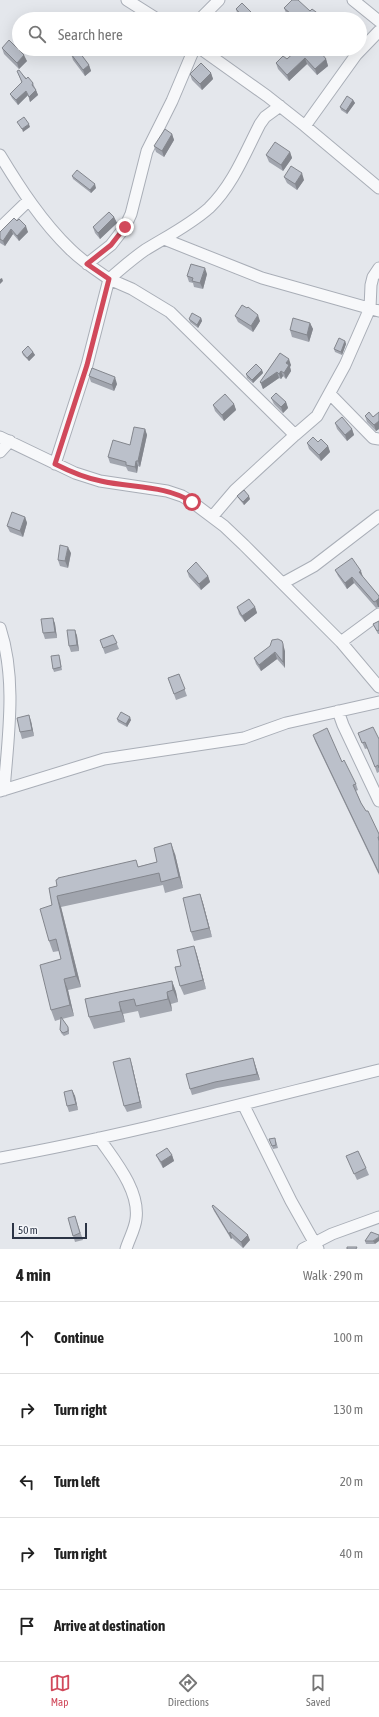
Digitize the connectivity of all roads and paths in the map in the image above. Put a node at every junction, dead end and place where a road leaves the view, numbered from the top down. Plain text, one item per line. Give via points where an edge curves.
1 (127, 0) edge
2 (219, 0) edge
3 (353, 0) edge
4 (146, 12) edge
5 (207, 12) edge
6 (379, 22) edge
7 (379, 31) edge
8 (367, 44) edge
9 (191, 56) edge
10 (211, 56) edge
11 (355, 56) edge
12 (280, 106) junction
13 (305, 126) junction
14 (0, 155) edge
15 (379, 188) edge
16 (29, 200) junction
17 (0, 228) edge
18 (164, 239) junction
19 (87, 264) junction
20 (379, 268) edge
21 (109, 279) junction
22 (375, 309) edge
23 (330, 394) junction
24 (296, 435) junction
25 (5, 439) edge
26 (379, 439) edge
27 (0, 452) edge
28 (55, 464) junction
29 (212, 516) junction
30 (379, 516) edge
31 (283, 584) junction
32 (379, 614) edge
33 (0, 628) edge
34 (341, 642) junction
35 (379, 687) edge
36 (379, 702) edge
37 (338, 711) junction
38 (2, 791) edge
39 (379, 801) edge
40 (379, 1070) edge
41 (243, 1104) junction
42 (98, 1138) junction
43 (0, 1158) edge
44 (379, 1217) edge
45 (316, 1246) edge
46 (126, 1249) edge
47 (303, 1249) edge

1 - 4 street
2 - 5 street
3 - 6 street
7 - 8 street
9 - 19 street via 147,151 131,214 125,227 111,245
10 - 12 street
11 - 13 street
12 - 13 street
12 - 18 street via 260,124 235,173 210,207
13 - 15 street
14 - 16 street
16 - 17 street
16 - 19 street via 69,249
18 - 21 street via 126,264
18 - 22 street via 262,278
19 - 21 street
20 - 22 street via 373,276 371,285
21 - 24 street via 132,289 170,312
21 - 28 street via 87,365
22 - 23 street
23 - 24 street via 317,416
23 - 26 street via 373,438
24 - 29 street via 235,490
25 - 27 street
25 - 28 street
28 - 29 street via 100,481 167,491 182,496
29 - 31 street
30 - 31 street via 314,566
31 - 34 street
32 - 34 street
33 - 38 street via 10,694
34 - 35 street
36 - 37 street
37 - 38 street via 286,723 244,738 104,759
37 - 39 street
40 - 41 street
41 - 42 street
41 - 45 street
42 - 43 street
42 - 46 street via 127,1180 133,1197 136,1222
44 - 45 street via 332,1234
45 - 47 street

